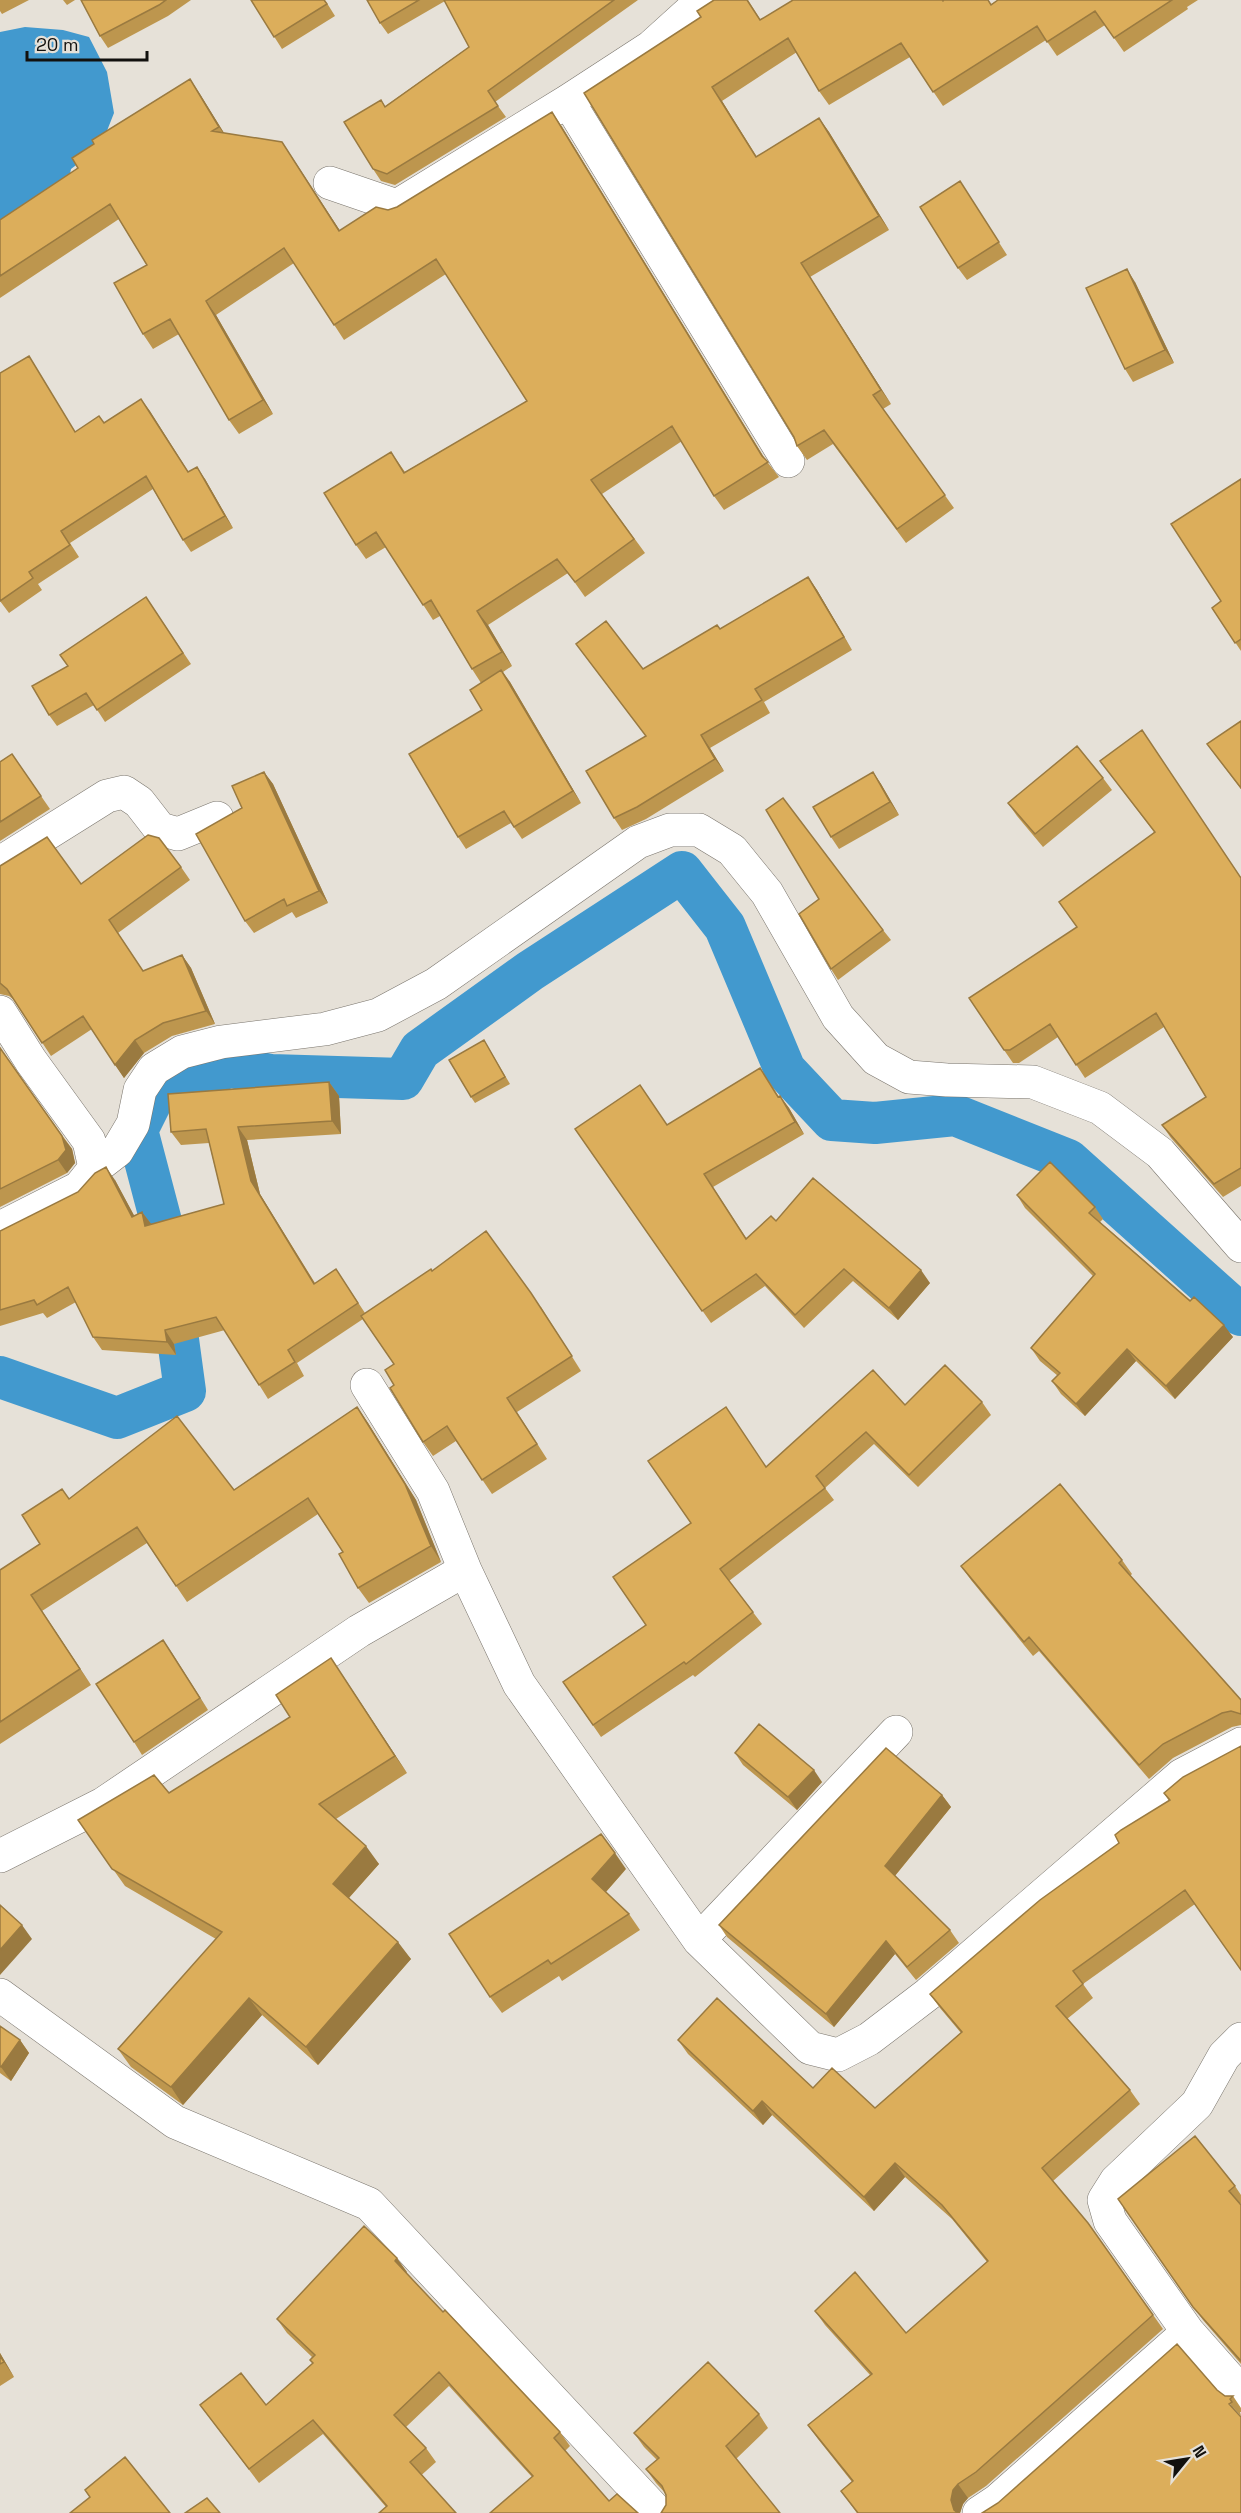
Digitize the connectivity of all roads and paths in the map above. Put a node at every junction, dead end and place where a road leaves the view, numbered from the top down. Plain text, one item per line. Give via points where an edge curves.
1 (703, 0) edge
2 (568, 101) junction
3 (330, 183) dead end
4 (788, 461) dead end
5 (217, 818) dead end
6 (0, 863) edge
7 (0, 1012) edge
8 (95, 1168) junction
9 (0, 1228) edge
10 (1241, 1246) edge
11 (367, 1385) dead end
12 (465, 1570) junction
13 (896, 1732) dead end
14 (1241, 1744) edge
15 (0, 1856) edge
16 (699, 1940) junction
17 (0, 1995) edge
18 (1241, 2039) edge
19 (1188, 2332) junction
20 (1241, 2392) edge
21 (995, 2509) edge
22 (658, 2513) edge

1 - 2 street via 651,47
2 - 3 street via 397,206
2 - 4 street
5 - 6 street via 178,834 160,830 139,802 124,792 107,796
7 - 8 street via 89,1141
8 - 9 street via 80,1188
8 - 10 street via 117,1151 133,1124 140,1090 154,1069 182,1052 220,1042 326,1029 378,1015 435,984 638,842 670,830 699,830 732,850 767,893 838,1017 876,1059 909,1077 1033,1082 1100,1108 1160,1153
11 - 12 street via 433,1491
12 - 15 street via 359,1631 103,1804
12 - 16 street via 519,1684
13 - 16 street
14 - 16 street via 1182,1776 928,1994 869,2039 838,2055 810,2048
17 - 22 street via 175,2122 369,2205
18 - 19 street via 1224,2056 1197,2104 1116,2181 1104,2200 1110,2220
19 - 20 street
19 - 21 street

